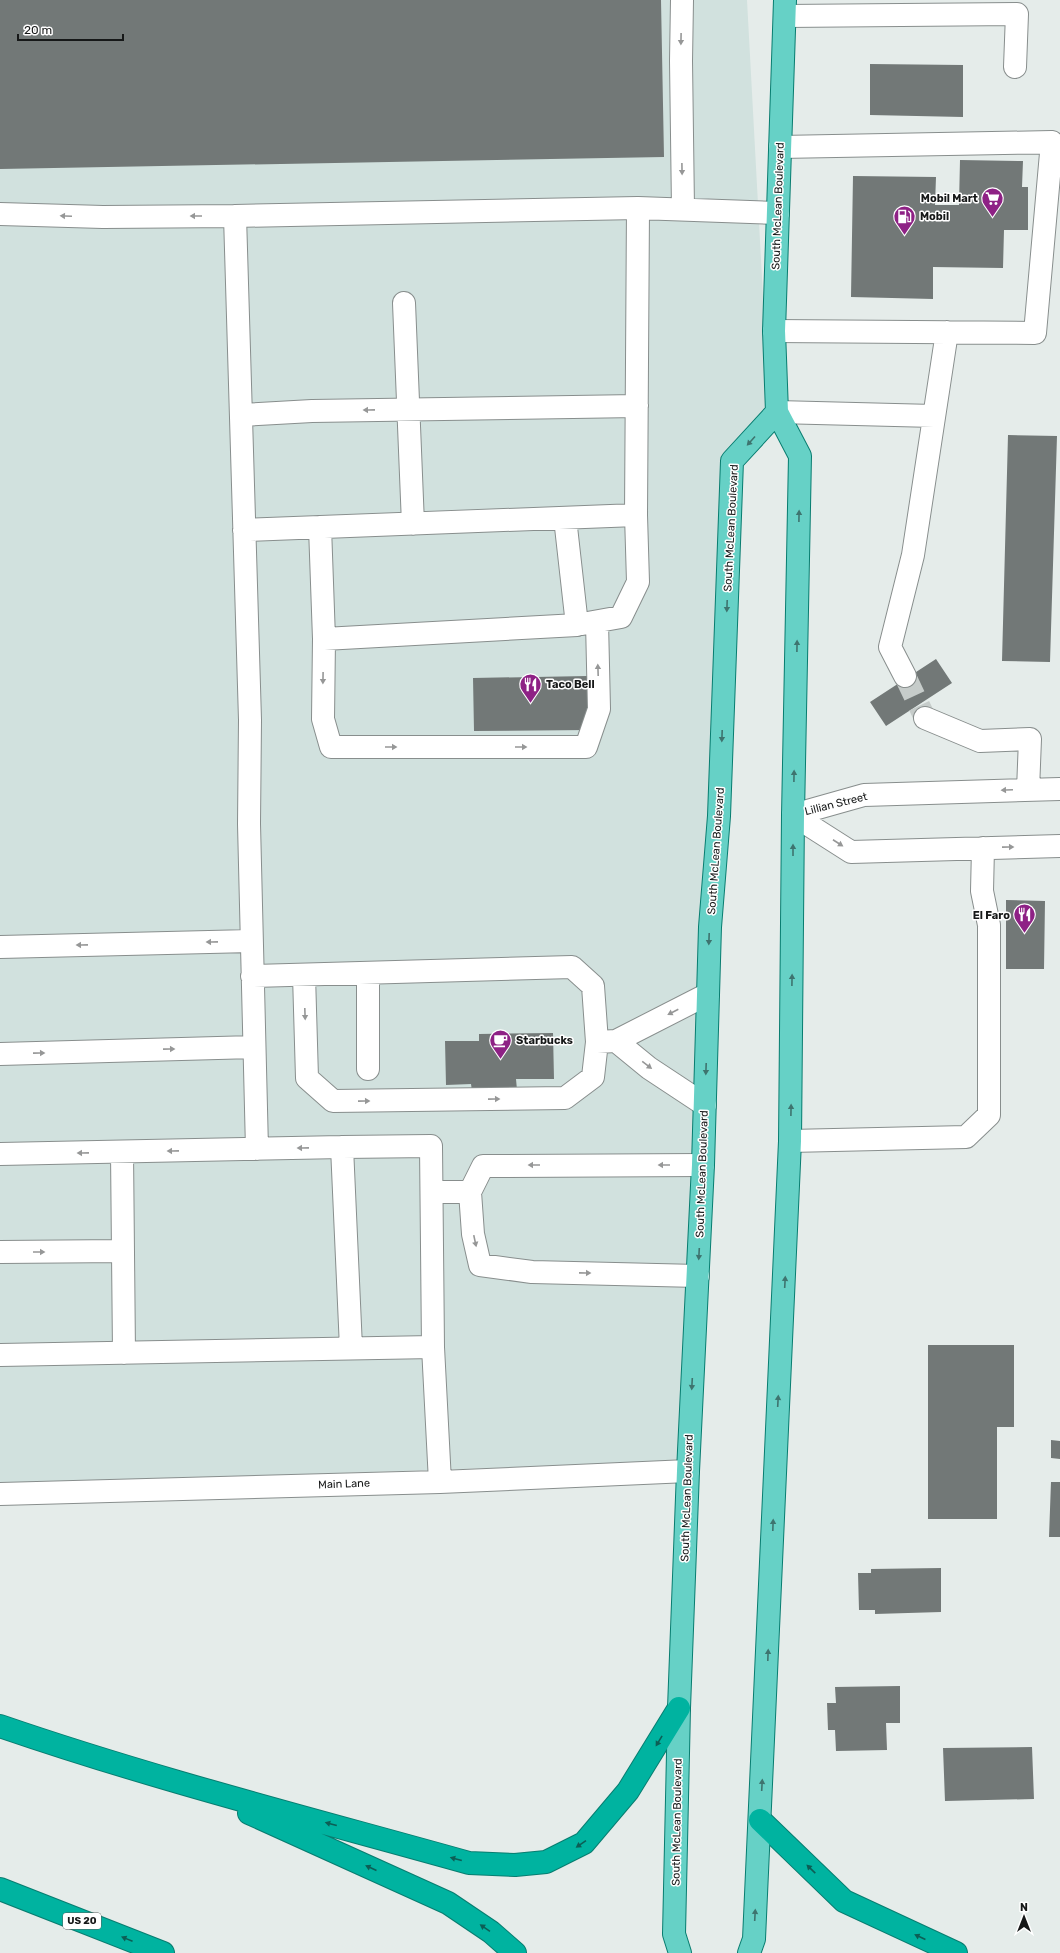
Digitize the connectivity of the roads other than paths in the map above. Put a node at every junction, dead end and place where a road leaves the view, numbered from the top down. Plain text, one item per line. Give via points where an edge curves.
1 (682, 0) edge
2 (785, 8) edge
3 (1015, 68) dead end
4 (780, 147) junction
5 (638, 208) junction
6 (683, 209) junction
7 (778, 213) junction
8 (0, 214) edge
9 (235, 216) junction
10 (404, 303) dead end
11 (774, 331) junction
12 (947, 332) junction
13 (637, 406) junction
14 (408, 410) junction
15 (777, 412) junction
16 (241, 415) junction
17 (934, 416) junction
18 (636, 515) junction
19 (566, 518) junction
20 (413, 524) junction
21 (320, 527) junction
22 (244, 530) junction
23 (587, 624) junction
24 (324, 639) junction
25 (905, 676) tunnel mouth
26 (925, 718) tunnel mouth
27 (1060, 789) edge
28 (1028, 790) junction
29 (793, 815) junction
30 (1060, 846) edge
31 (983, 848) junction
32 (251, 941) junction
33 (0, 947) edge
34 (368, 974) junction
35 (304, 975) junction
36 (252, 976) junction
37 (708, 994) junction
38 (607, 1042) junction
39 (254, 1047) junction
40 (0, 1054) edge
41 (368, 1069) dead end
42 (705, 1105) junction
43 (790, 1141) junction
44 (342, 1147) junction
45 (257, 1149) junction
46 (122, 1152) junction
47 (0, 1154) edge
48 (703, 1165) junction
49 (432, 1192) junction
50 (470, 1192) junction
51 (123, 1251) junction
52 (0, 1252) edge
53 (698, 1276) junction
54 (433, 1347) junction
55 (351, 1348) junction
56 (124, 1353) junction
57 (0, 1355) edge
58 (688, 1471) junction
59 (440, 1482) junction
60 (0, 1494) edge
61 (679, 1708) junction
62 (0, 1726) edge
63 (185, 1784) junction
64 (760, 1820) junction
65 (0, 1888) edge
66 (163, 1953) edge
67 (516, 1953) edge
68 (680, 1953) edge
69 (749, 1953) edge
70 (956, 1953) edge

1 -> 6 street
2 - 3 street via 1017,14
2 - 4 main road, South McLean Boulevard
4 - 7 main road, South McLean Boulevard
4 - 12 street via 1052,142 1035,333
5 - 6 street
5 - 9 street
5 - 13 street
6 - 7 street
7 - 11 main road, South McLean Boulevard
9 -> 8 street via 104,217
9 - 16 street
10 - 14 street
11 - 12 street
11 - 15 main road, South McLean Boulevard
12 - 17 street
13 - 14 street
13 - 18 street
14 -> 16 street
14 - 20 street
15 - 17 street
29 -> 15 main road, South McLean Boulevard via 800,456
15 -> 37 main road, South McLean Boulevard via 732,461 719,816 710,927
16 - 22 street
17 - 25 street via 913,555 890,647
18 - 19 street
18 - 23 street via 638,582 621,616
19 - 20 street
19 - 23 street
20 - 21 street
21 - 22 street
21 - 24 street
22 - 32 street via 250,720
23 - 24 street
24 -> 23 street via 323,719 330,747 586,747 599,709
26 - 28 street via 980,741 1030,739
27 - 28 street, Lillian Street
28 -> 29 street, Lillian Street via 864,795
29 -> 31 street, Lillian Street via 851,852
43 -> 29 main road, South McLean Boulevard
31 -> 30 street, Lillian Street
31 - 43 street via 982,891 989,925 989,1115 966,1137
32 -> 33 street
32 - 36 street
34 - 35 street
34 - 38 street via 572,967 593,986
34 - 41 street
35 - 36 street
35 -> 38 street via 308,1078 333,1101 565,1098 593,1077
36 - 39 street
37 -> 38 street
37 -> 42 main road, South McLean Boulevard
38 -> 42 street
40 -> 39 street
39 - 45 street
42 - 48 main road, South McLean Boulevard
64 -> 43 main road, South McLean Boulevard
44 -> 45 street
44 - 49 street via 432,1146
44 - 55 street
45 -> 46 street
46 -> 47 street
46 - 51 street
48 -> 50 street via 483,1166
48 -> 53 main road, South McLean Boulevard
49 - 50 street
49 - 54 street
50 -> 53 street via 473,1234 480,1265 532,1272
52 -> 51 street
51 - 56 street
53 -> 58 main road, South McLean Boulevard
54 - 55 street
54 - 59 street
55 - 56 street
56 - 57 street
58 - 59 street, Main Lane
58 - 61 main road, South McLean Boulevard
59 - 60 street, Main Lane
61 -> 63 highway via 628,1791 584,1844 546,1862 515,1865 469,1863
61 - 68 main road, South McLean Boulevard via 674,1934
62 - 63 highway via 60,1747
67 -> 63 highway via 491,1932 448,1903
69 -> 64 main road, South McLean Boulevard via 754,1939
70 -> 64 highway via 844,1901
66 -> 65 highway, US 20

